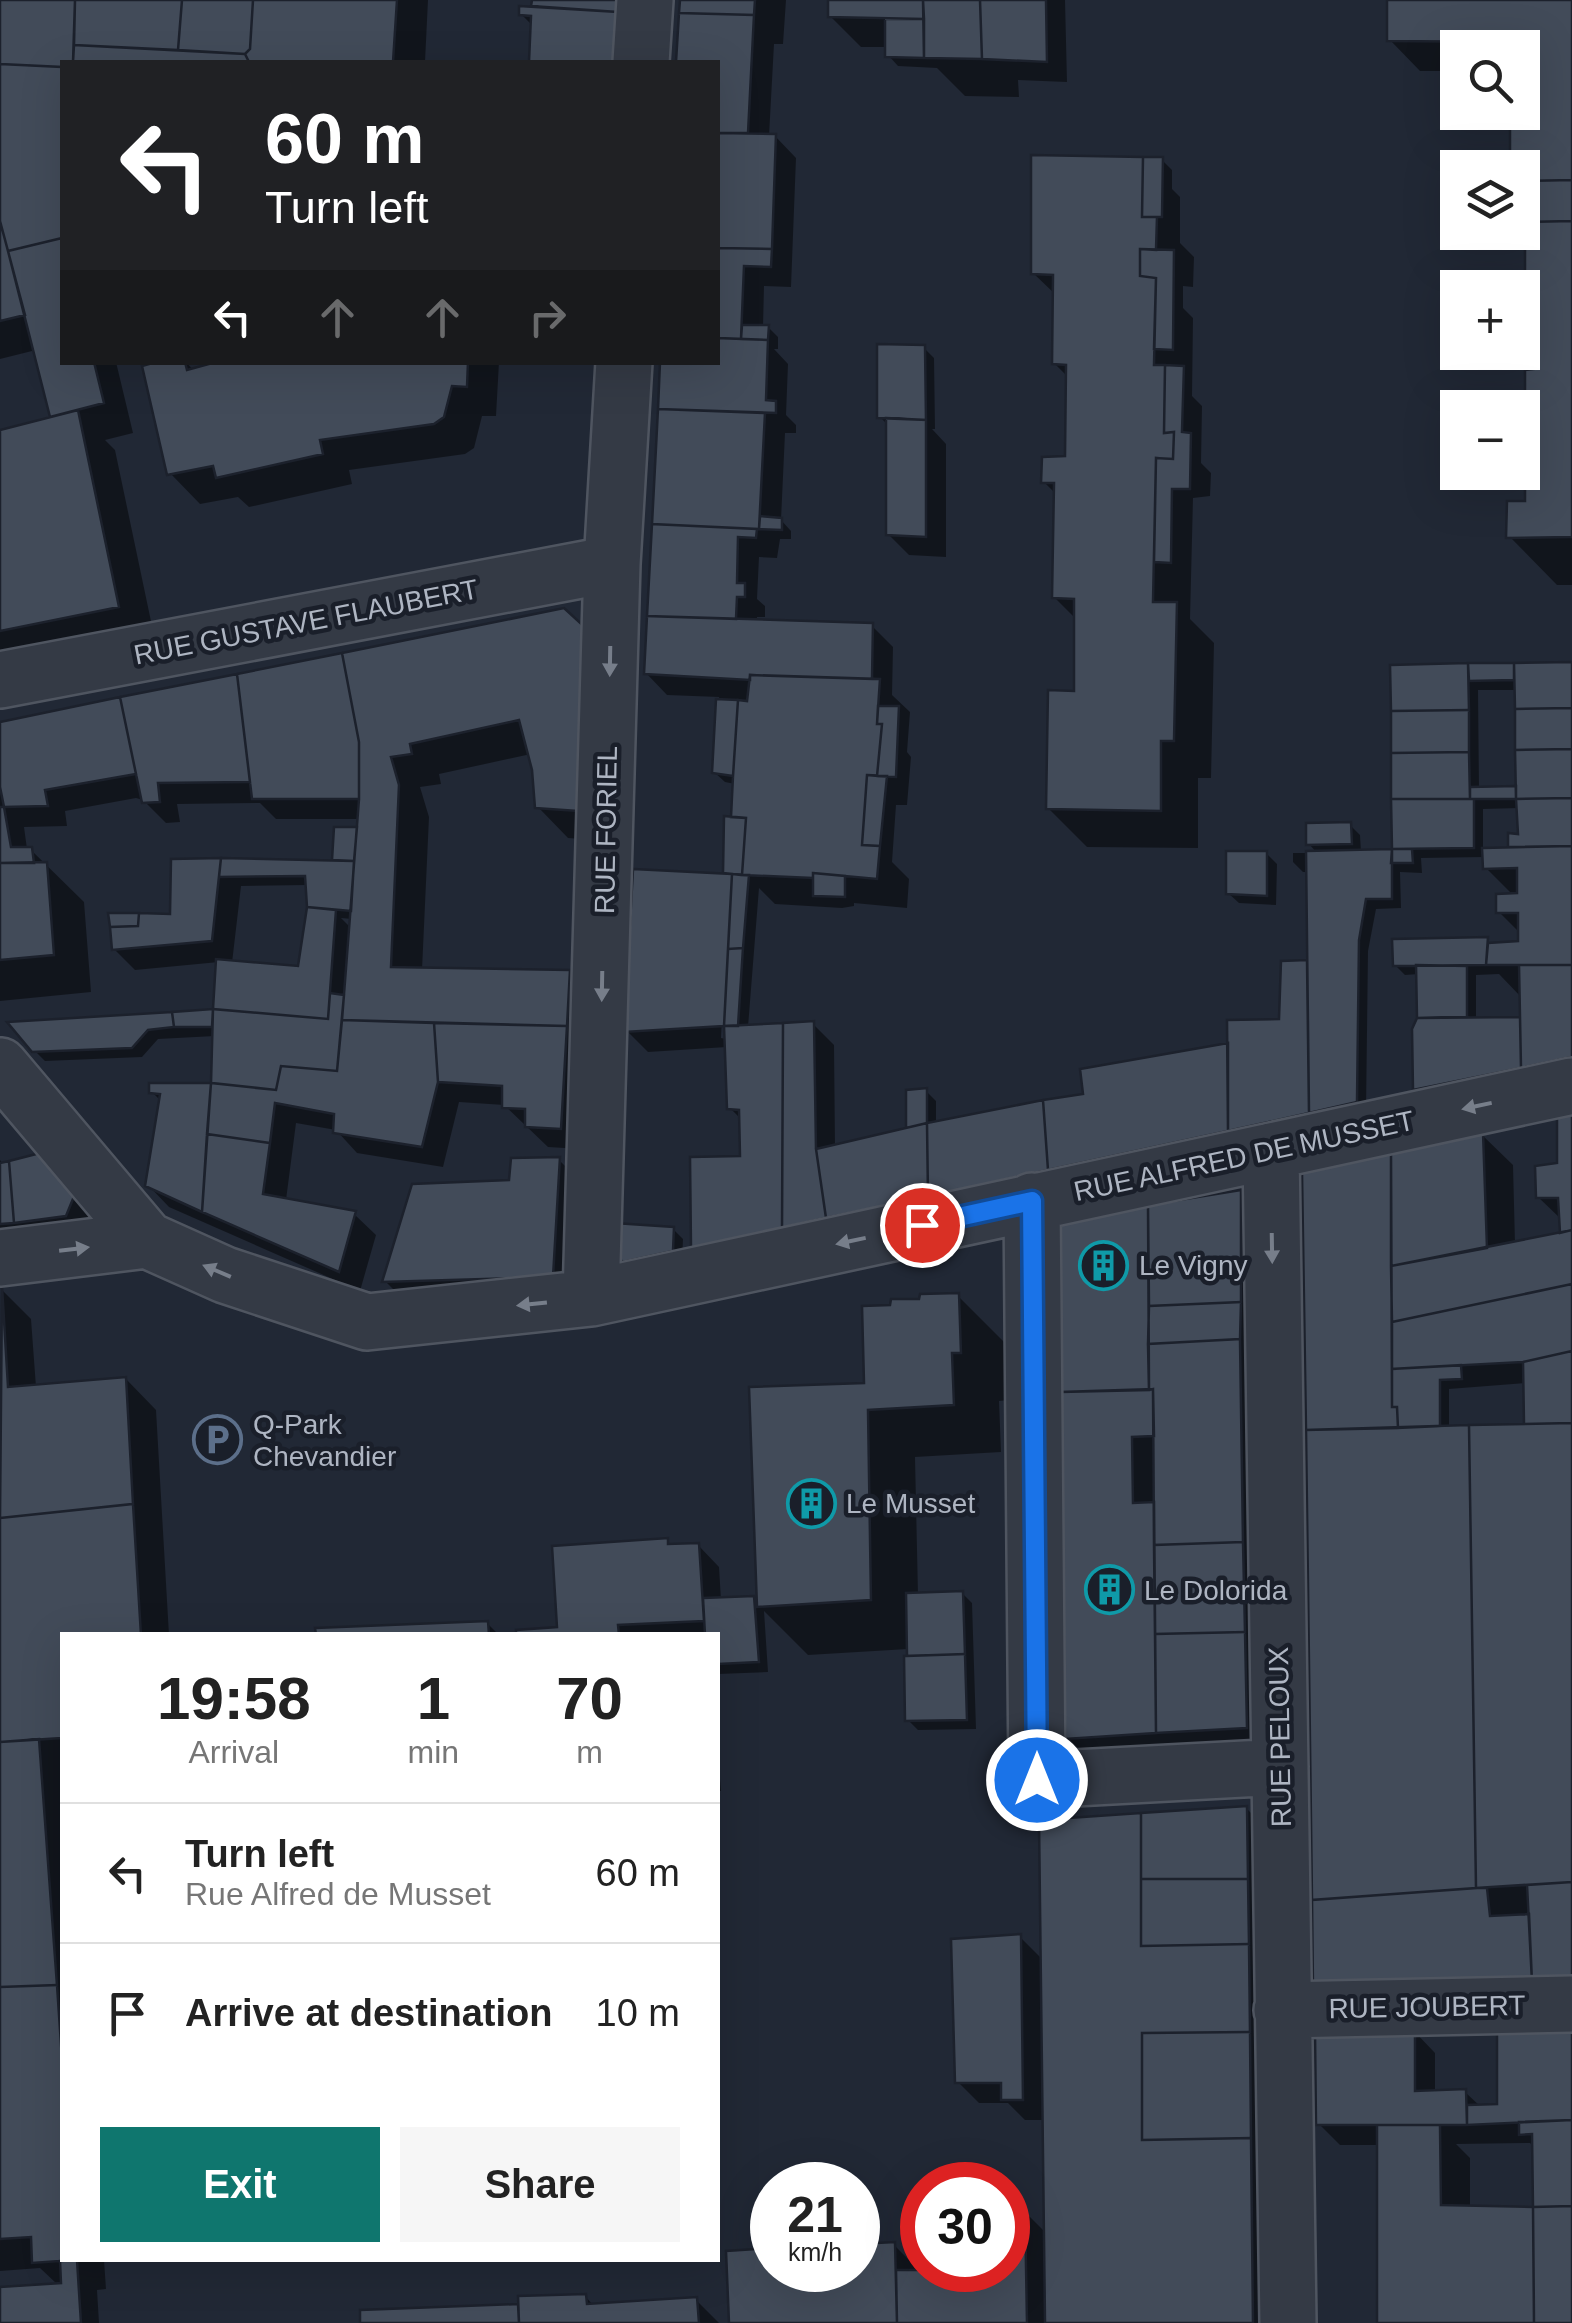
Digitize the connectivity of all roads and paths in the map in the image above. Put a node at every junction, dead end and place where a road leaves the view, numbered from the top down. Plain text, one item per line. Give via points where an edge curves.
1 (645, 0) edge
2 (641, 60) edge
3 (624, 365) edge
4 (612, 564) junction
5 (0, 680) edge
6 (0, 1066) edge
7 (1572, 1086) edge
8 (1270, 1151) junction
9 (1032, 1201) junction
10 (147, 1240) junction
11 (0, 1258) edge
12 (591, 1298) junction
13 (1280, 1767) junction
14 (1572, 2004) edge
15 (1282, 2010) junction
16 (1288, 2323) edge

1 - 2 street
3 - 4 street, RUE FORIEL
4 - 5 street, RUE GUSTAVE FLAUBERT
4 -> 12 street, RUE FORIEL
6 - 10 street, RUE ALFRED DE MUSSET
7 -> 8 street, RUE ALFRED DE MUSSET
8 - 9 street, RUE ALFRED DE MUSSET
8 -> 13 street, RUE PELOUX
9 -> 12 street, RUE ALFRED DE MUSSET
9 - 13 street via 1037,1780
11 -> 10 street
12 -> 10 street, RUE ALFRED DE MUSSET via 368,1322 226,1275
13 - 15 street, RUE PELOUX
14 - 15 street, RUE JOUBERT
15 - 16 street, RUE PELOUX

